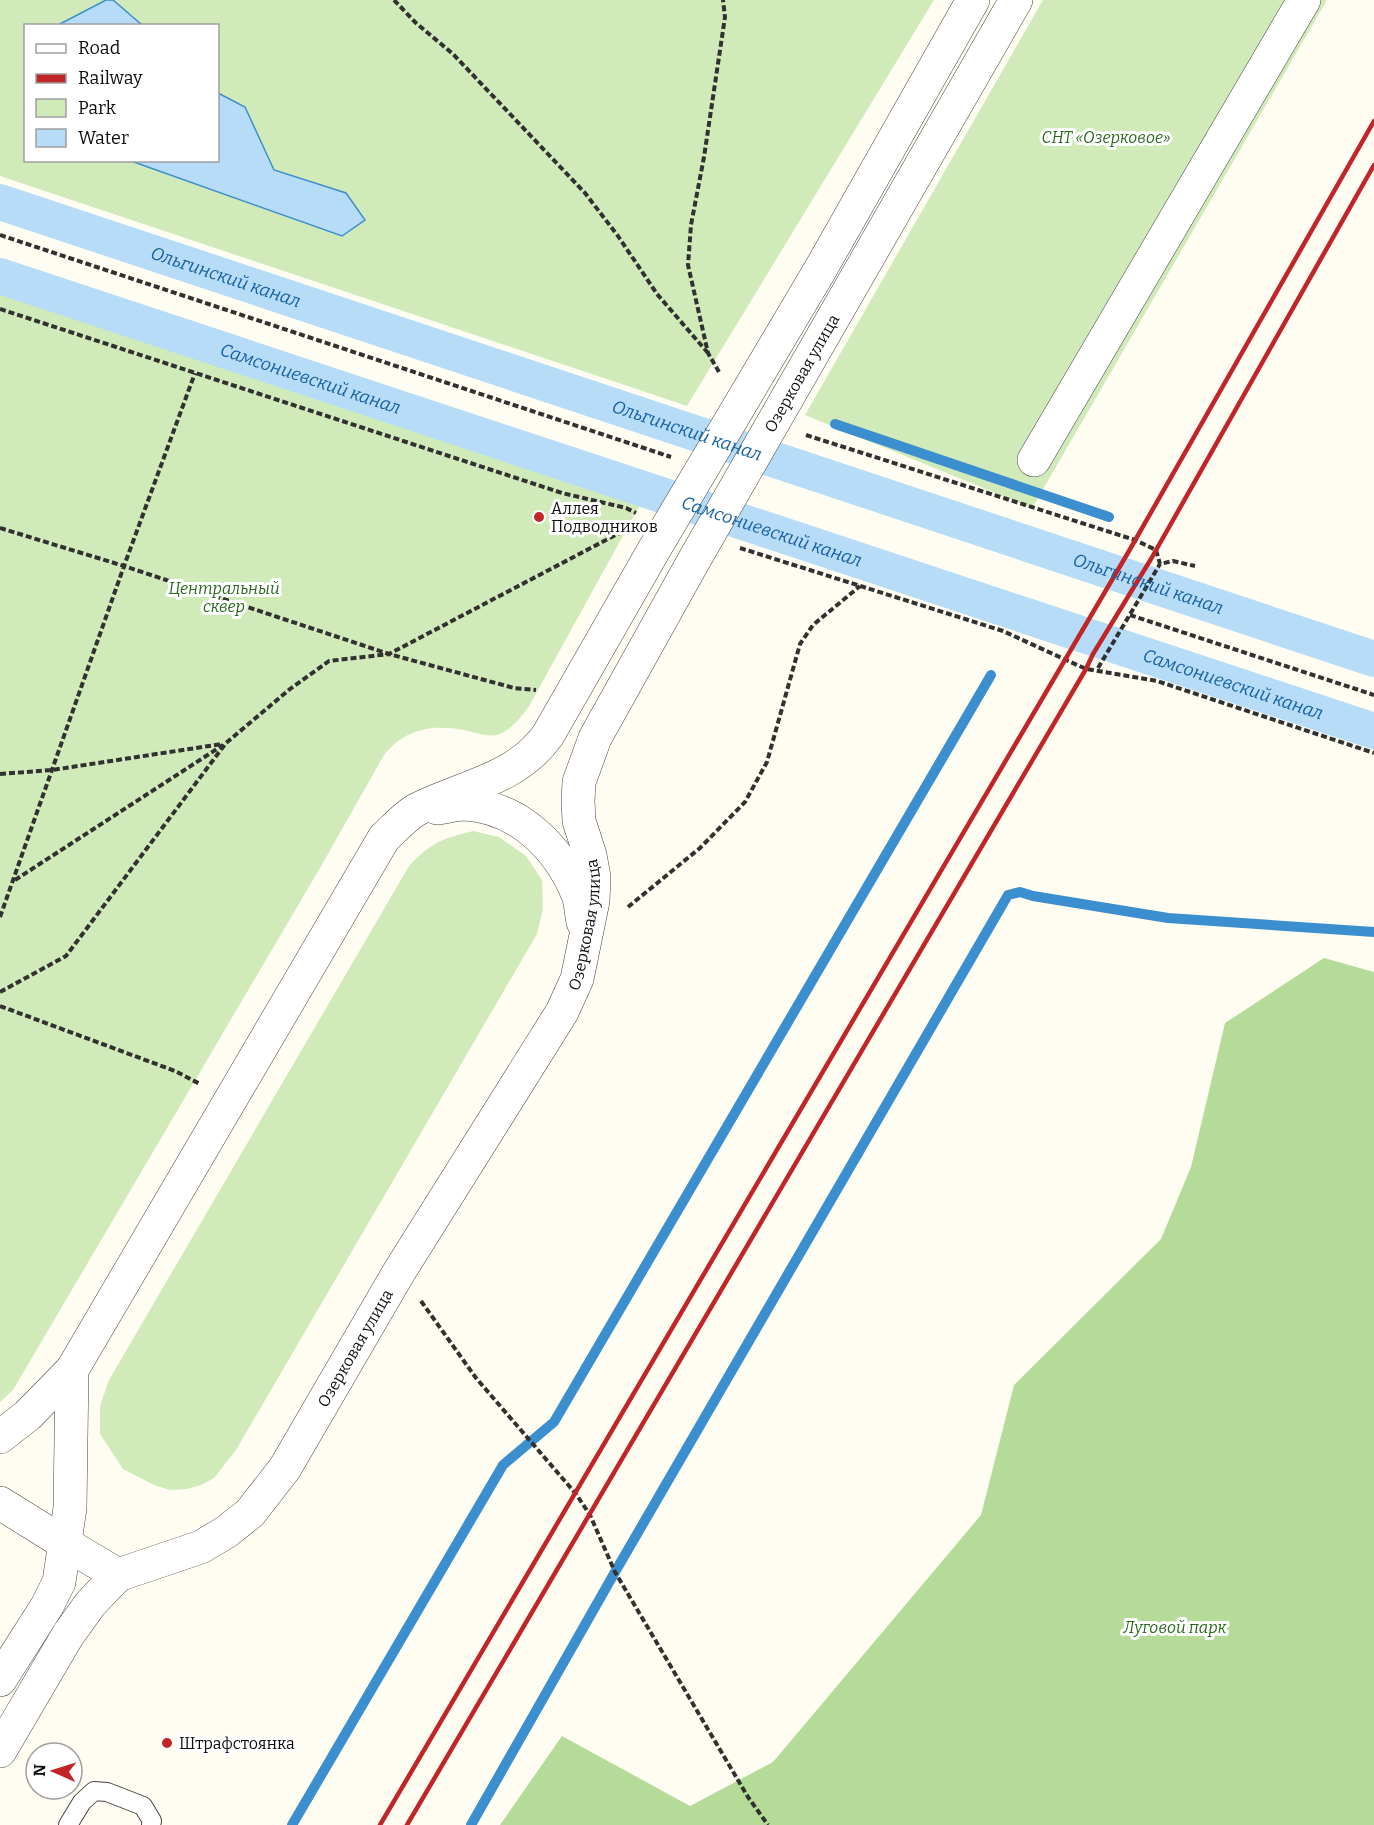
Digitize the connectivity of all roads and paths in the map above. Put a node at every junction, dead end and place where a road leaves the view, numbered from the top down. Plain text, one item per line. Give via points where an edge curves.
1 (394, 0) edge
2 (723, 0) edge
3 (973, 0) edge
4 (1016, 0) edge
5 (1304, 0) edge
6 (0, 235) edge
7 (0, 309) edge
8 (708, 353) junction
9 (195, 373) junction
10 (734, 390) junction
11 (804, 434) dead end
12 (659, 452) dead end
13 (1034, 460) dead end
14 (626, 508) dead end
15 (0, 528) edge
16 (625, 530) dead end
17 (732, 545) dead end
18 (1160, 564) junction
19 (124, 566) junction
20 (1195, 566) dead end
21 (860, 586) junction
22 (1130, 615) junction
23 (389, 654) junction
24 (1098, 668) dead end
25 (544, 690) dead end
26 (1374, 694) edge
27 (226, 743) junction
28 (1374, 753) edge
29 (51, 770) junction
30 (0, 774) edge
31 (414, 812) junction
32 (14, 880) junction
33 (0, 917) edge
34 (586, 942) junction
35 (0, 992) edge
36 (0, 1006) edge
37 (201, 1085) dead end
38 (399, 1272) junction
39 (72, 1370) junction
40 (0, 1437) edge
41 (0, 1503) edge
42 (66, 1544) junction
43 (118, 1575) junction
44 (0, 1680) edge
45 (0, 1751) edge
46 (68, 1825) edge
47 (151, 1825) edge
48 (768, 1825) edge

1 - 8 path via 453,54 585,193 657,294
2 - 8 path via 724,16 688,266
3 - 10 street via 820,270
4 - 34 street, Озерковая улица via 595,738 579,792 579,821 594,877
5 - 13 street
6 - 12 path
7 - 9 path
8 - 10 path
9 - 14 path via 562,493
9 - 19 path
10 - 31 street via 655,548 538,748 504,774
11 - 18 path via 1135,540 1156,550
15 - 19 path
16 - 23 path
17 - 21 path
18 - 20 path via 1173,561
18 - 22 path
19 - 23 path
19 - 29 path
21 - 28 path via 1003,631 1086,669 1157,681
21 - 34 path via 813,625 800,644 767,762 745,802 700,848
22 - 24 path
22 - 26 path
23 - 25 path via 514,688
23 - 27 path via 329,661
27 - 29 path
27 - 32 path
27 - 35 path via 66,956
29 - 30 path
29 - 32 path
31 - 34 street via 464,804 513,817 533,829 566,871 579,897
31 - 39 street via 384,838
32 - 33 path
34 - 38 street, Озерковая улица via 577,979 562,1012
36 - 37 path via 175,1071
38 - 43 street, Озерковая улица via 285,1468 250,1513 201,1546
38 - 48 path via 476,1378 576,1494 590,1515 615,1572
39 - 40 street
39 - 42 street
41 - 42 street
42 - 43 street
42 - 44 street via 59,1582
43 - 45 street, Озерковая улица via 68,1635
46 - 47 lane via 94,1791 143,1806

